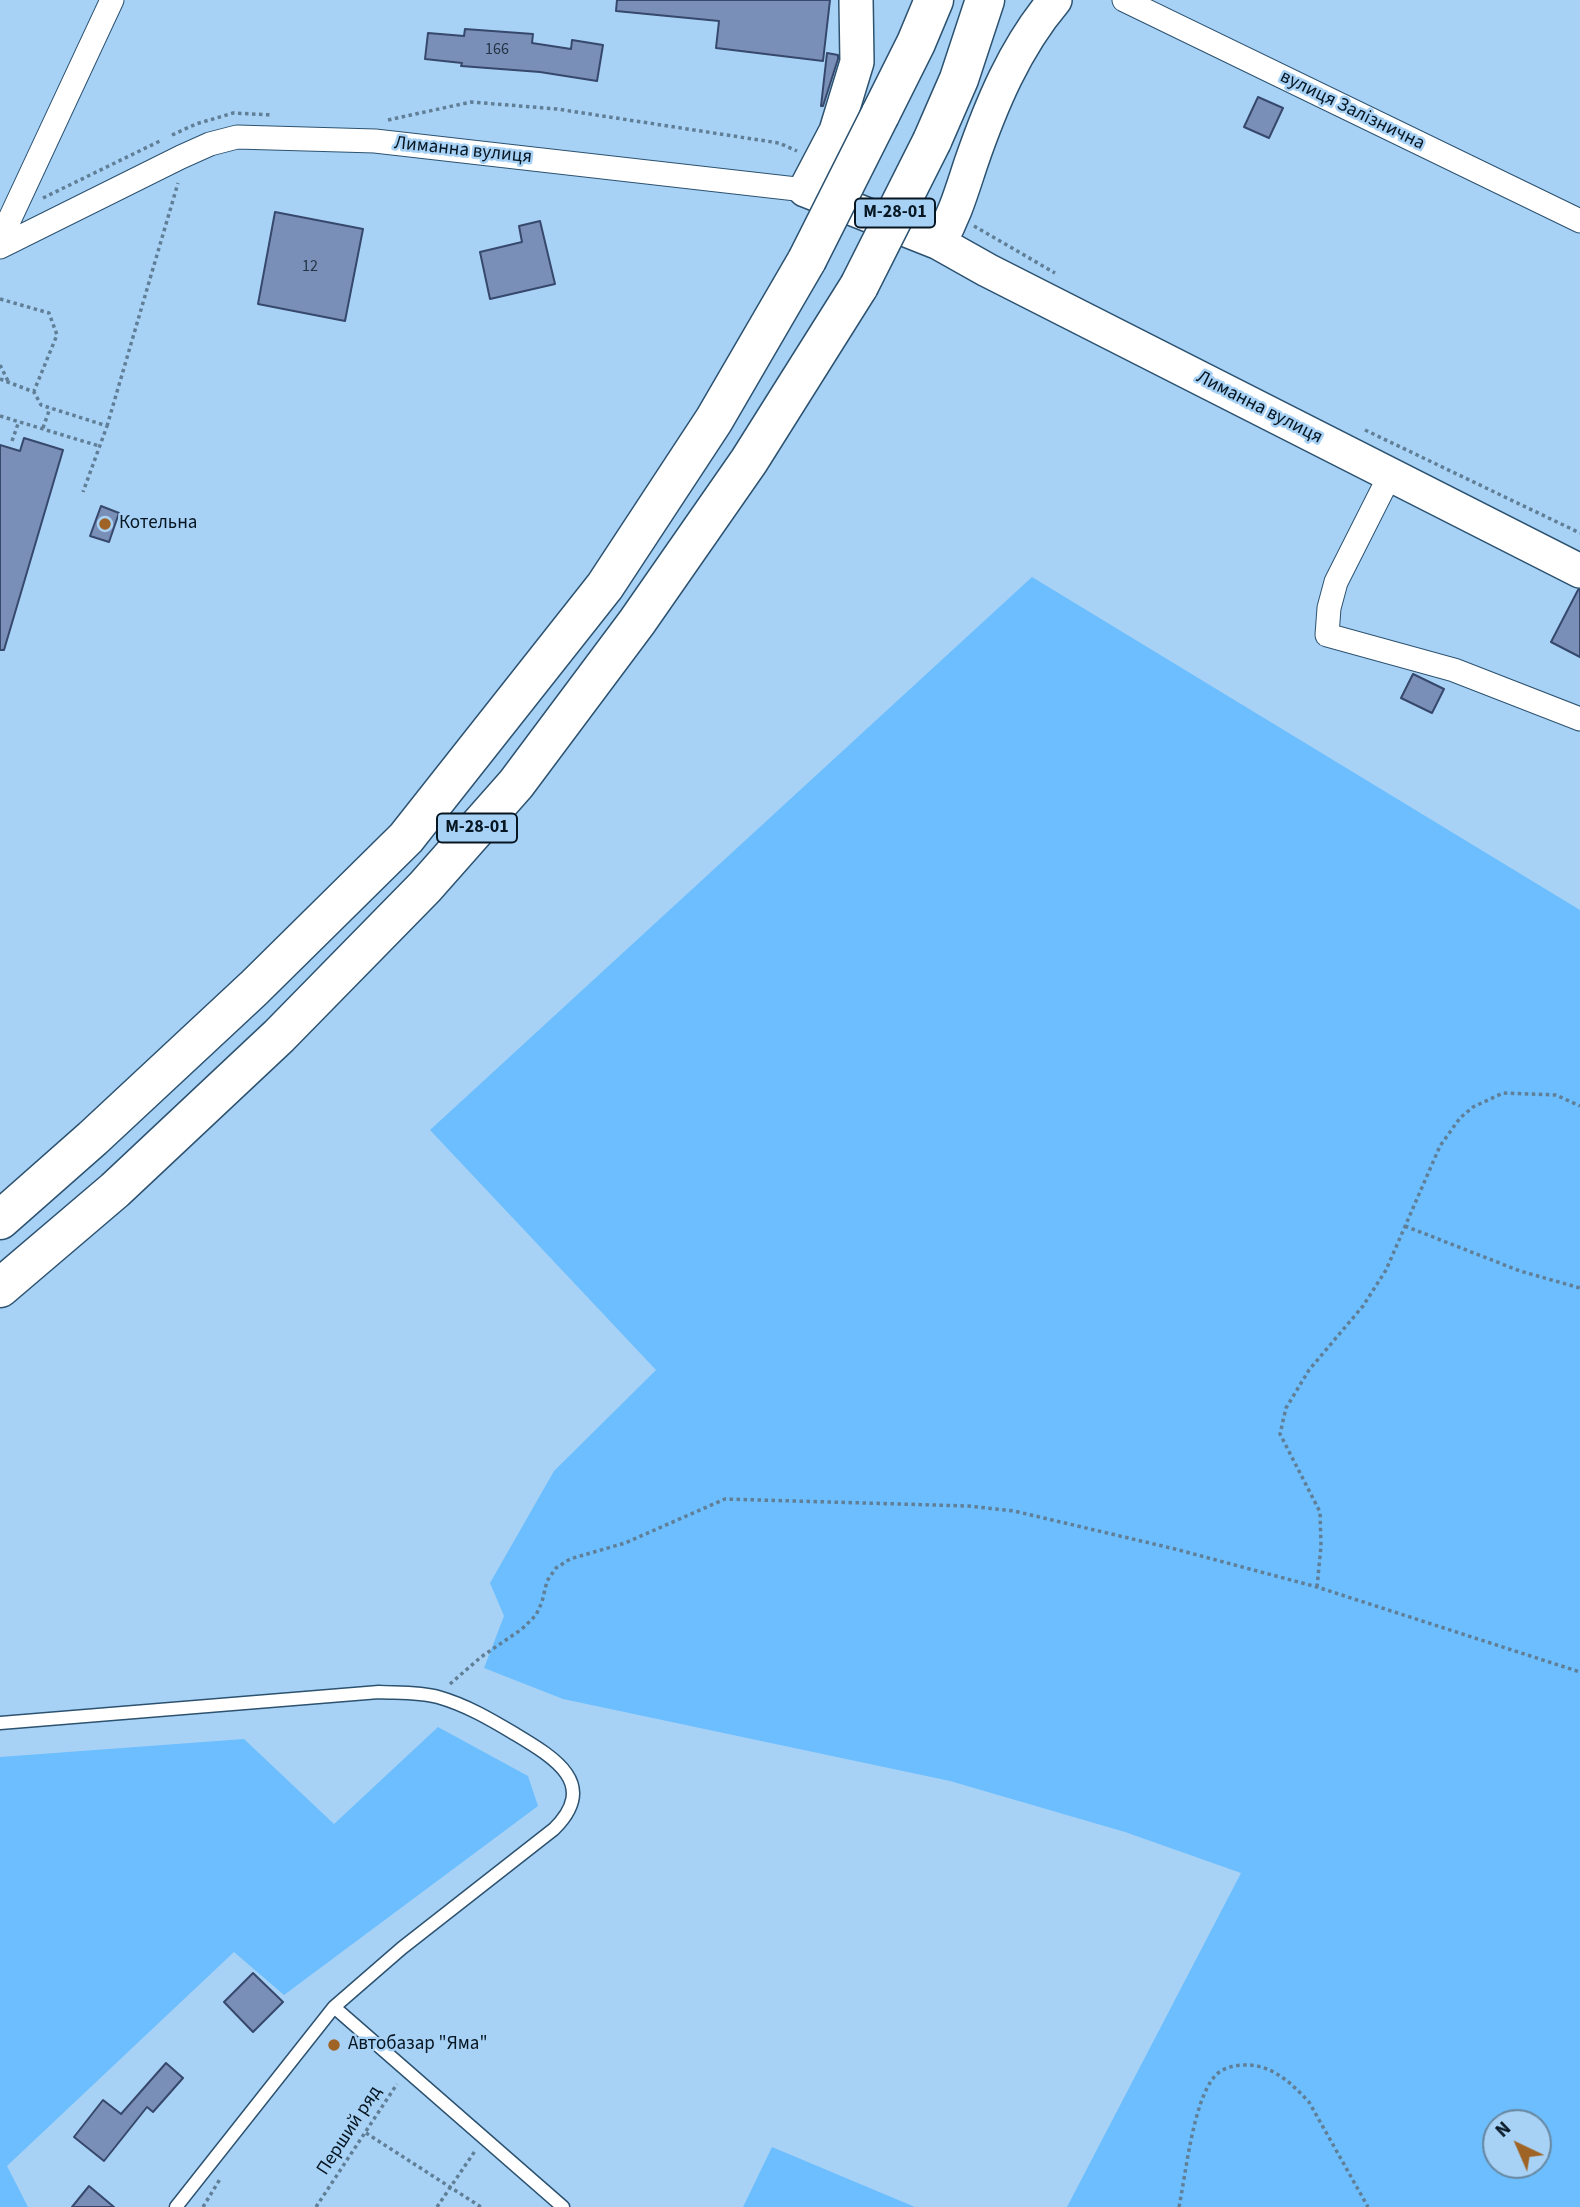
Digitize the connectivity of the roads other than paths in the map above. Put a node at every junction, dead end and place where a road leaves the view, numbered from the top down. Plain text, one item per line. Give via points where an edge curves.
1 (112, 0) edge
2 (856, 0) edge
3 (934, 0) edge
4 (985, 0) edge
5 (1055, 0) edge
6 (1124, 0) edge
7 (805, 190) junction
8 (1580, 221) edge
9 (0, 240) edge
10 (939, 243) junction
11 (0, 247) edge
12 (1390, 475) junction
13 (1580, 571) edge
14 (1580, 719) edge
15 (0, 1220) edge
16 (0, 1288) edge
17 (0, 1723) edge
18 (334, 2007) junction
19 (176, 2207) edge
20 (564, 2207) edge

1 - 9 street
2 - 7 main road via 856,62 836,131
3 - 15 highway, М-28-01, bridge via 807,260 714,420 605,586 406,838 244,998
4 - 16 highway, М-28-01, bridge via 932,141 859,286 749,461 516,784 425,887 279,1036 115,1190
5 - 10 main road via 1012,64 955,214
6 - 8 street, вулиця Залізнична
7 - 10 main road, Лиманна вулиця
7 - 11 street, Лиманна вулиця via 375,141 237,137 180,157
10 - 12 main road, Лиманна вулиця
12 - 13 main road, Лиманна вулиця
12 - 14 street via 1336,582 1327,635 1454,670
17 - 18 lane via 379,1692 435,1696 482,1714 550,1755 562,1766 574,1791 565,1818
18 - 19 lane
18 - 20 lane

